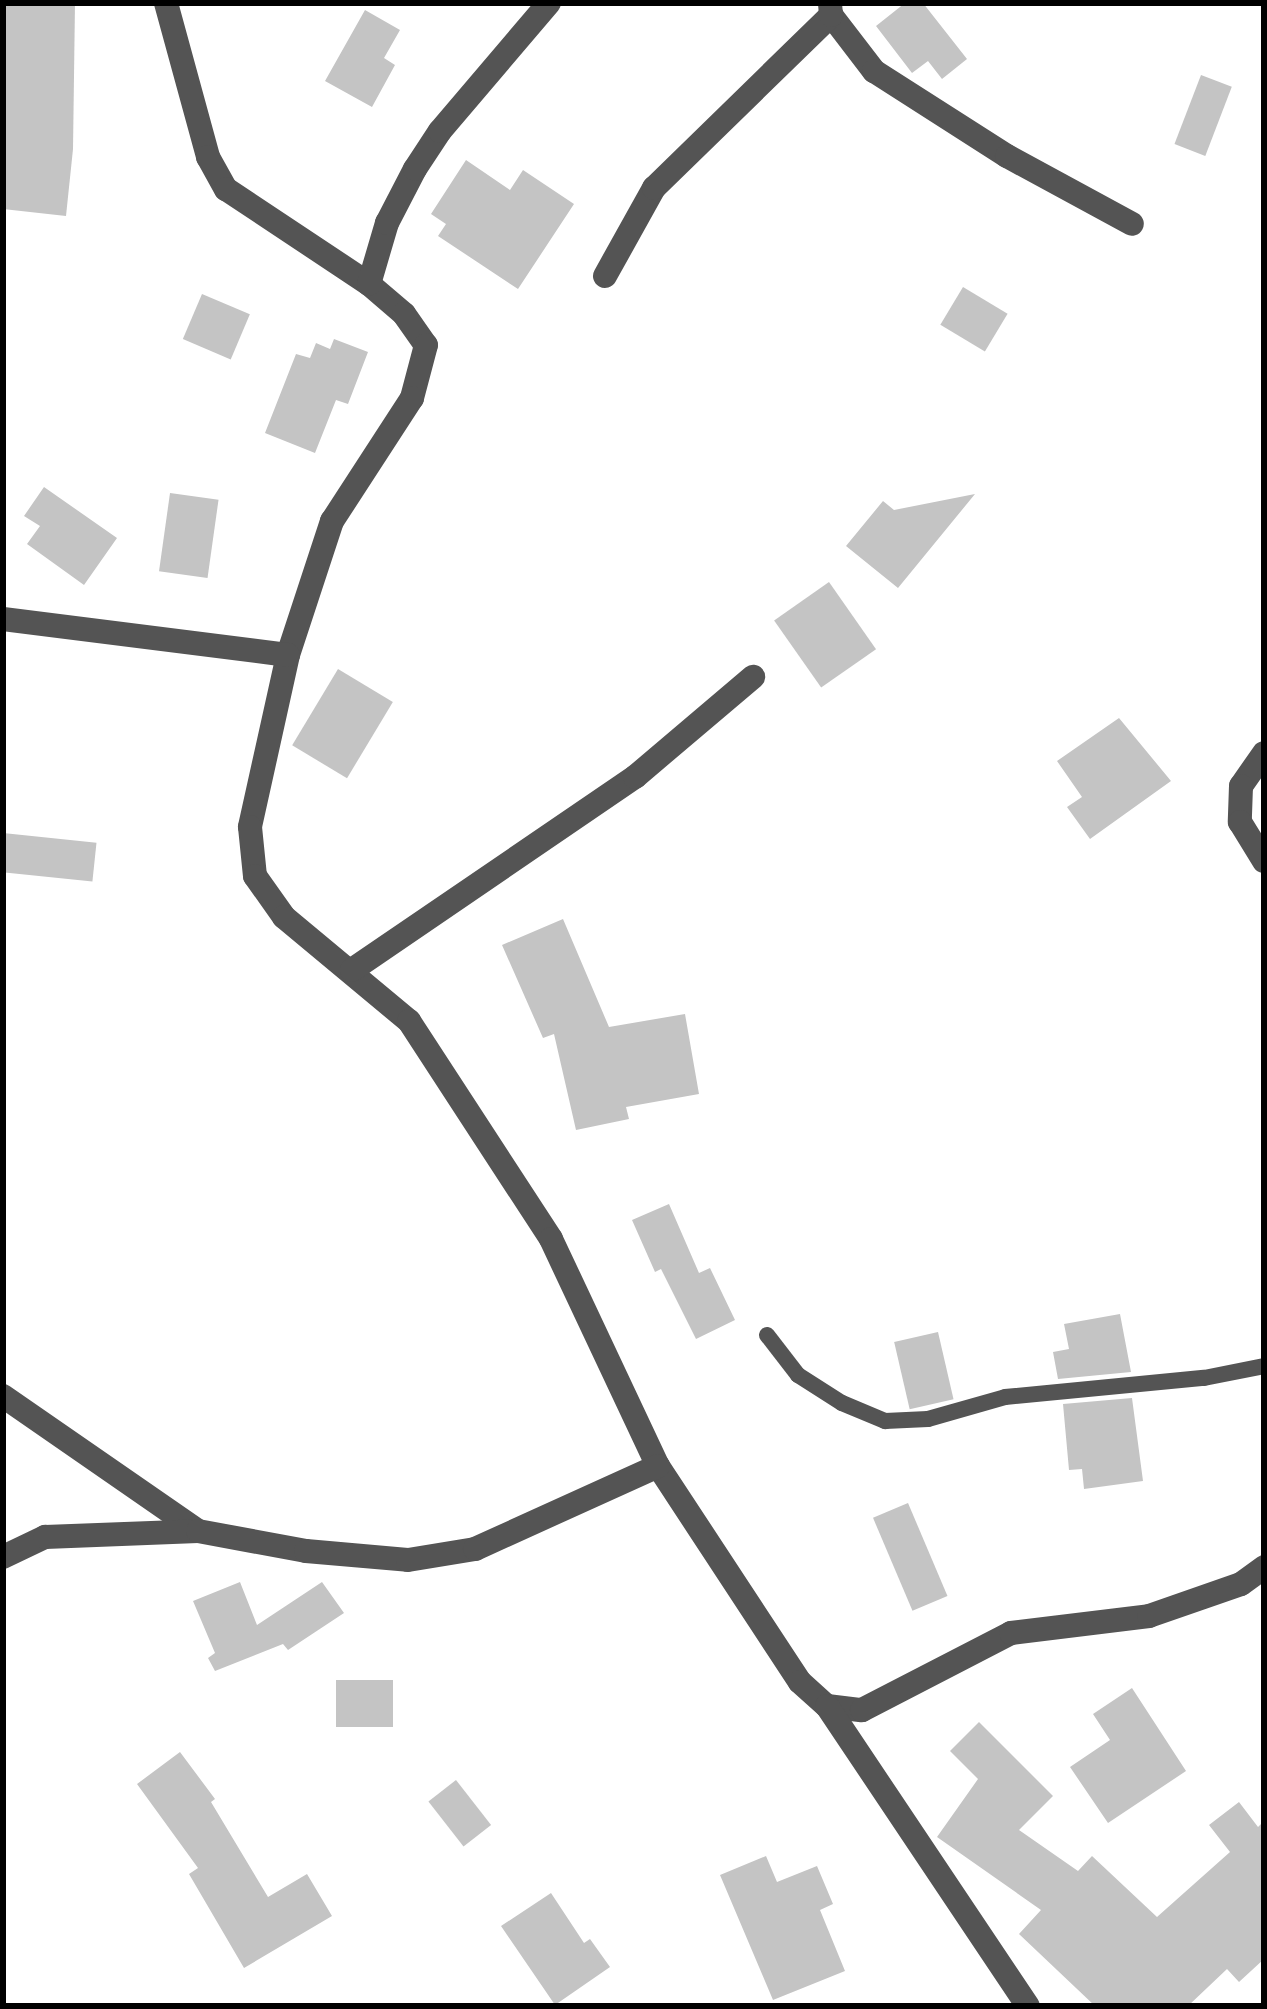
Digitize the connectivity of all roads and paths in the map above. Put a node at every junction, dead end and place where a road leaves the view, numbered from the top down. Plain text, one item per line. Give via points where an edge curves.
1 (166, 3) edge
2 (549, 3) edge
3 (831, 9) edge
4 (1132, 224) dead end
5 (605, 276) dead end
6 (369, 284) junction
7 (3, 619) edge
8 (288, 655) junction
9 (753, 677) dead end
10 (1264, 753) edge
11 (1264, 862) edge
12 (352, 970) junction
13 (767, 1335) dead end
14 (1264, 1366) edge
15 (3, 1396) edge
16 (658, 1466) junction
17 (198, 1531) junction
18 (46, 1537) junction
19 (3, 1556) edge
20 (1264, 1567) edge
21 (3, 1575) edge
22 (827, 1706) junction
23 (1028, 2006) edge

1 - 6 street via 208,157 226,189
2 - 6 street via 415,170 387,223
3 - 4 street via 874,70
3 - 5 street via 654,188
6 - 8 street via 426,345 412,398 332,521
7 - 8 street
8 - 12 street via 250,827 252,865 284,917
9 - 12 street via 635,777
10 - 11 street via 1241,785 1240,822
12 - 16 street via 409,1021 550,1239
13 - 14 lane via 798,1376 885,1421 928,1419 1004,1397
15 - 17 street
16 - 17 street via 475,1549 409,1560
16 - 22 street via 800,1682
17 - 18 street
18 - 19 street
18 - 21 street
20 - 22 street via 1241,1584 1149,1616 1011,1633 862,1710
22 - 23 street

